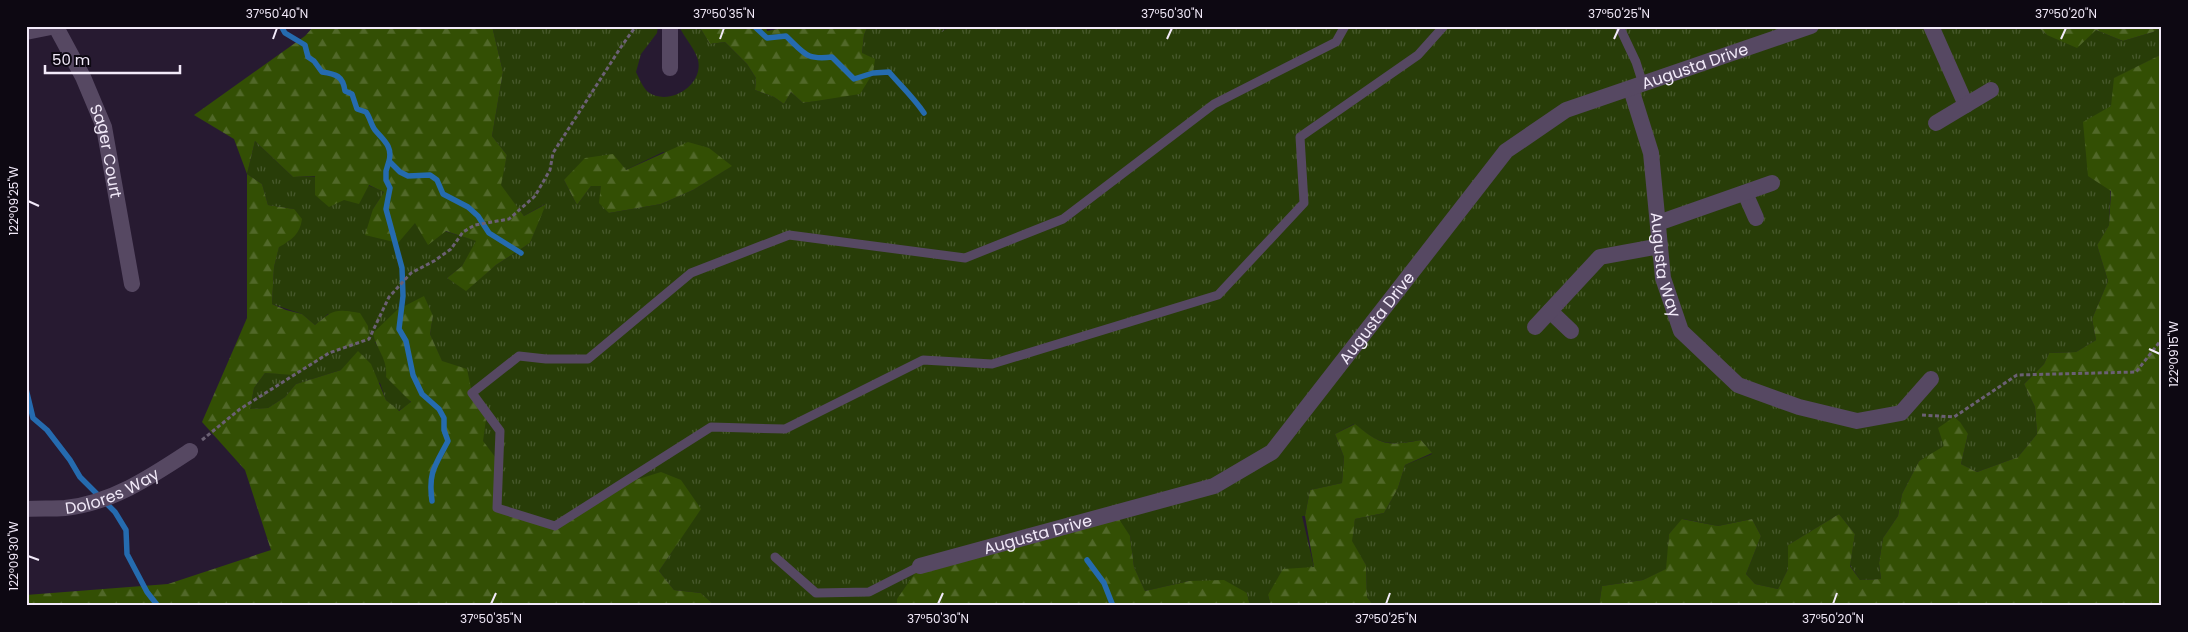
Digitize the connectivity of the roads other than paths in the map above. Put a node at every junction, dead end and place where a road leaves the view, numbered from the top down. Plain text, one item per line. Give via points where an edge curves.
1 (670, 26) edge
2 (1345, 26) edge
3 (1444, 26) edge
4 (1619, 26) edge
5 (1812, 26) edge
6 (1932, 26) edge
7 (56, 27) edge
8 (26, 32) edge
9 (670, 68) dead end
10 (1637, 86) junction
11 (1992, 90) dead end
12 (1966, 105) junction
13 (1936, 123) dead end
14 (1772, 184) dead end
15 (1745, 193) junction
16 (1756, 218) dead end
17 (1658, 223) junction
18 (1660, 246) junction
19 (132, 284) dead end
20 (1550, 311) junction
21 (1536, 326) dead end
22 (1571, 331) dead end
23 (1931, 379) dead end
24 (190, 451) road end
25 (26, 509) edge
26 (775, 557) dead end
27 (920, 566) joint

1 - 9 street
2 - 3 lane via 1336,42 1214,104 1063,219 974,255 965,258 789,235 691,273 588,359 519,356 472,393 500,431 497,508 555,526 710,427 785,428 923,360 992,364 1218,295 1304,203 1300,136 1418,55
4 - 10 lane via 1636,62
5 - 10 street, Augusta Drive
6 - 12 street
7 - 8 street
7 - 19 street, Sager Court via 83,77 104,127
10 - 17 street, Augusta Way via 1651,153
10 - 27 street, Augusta Drive via 1566,110 1506,151 1272,452 1214,486
11 - 12 street
12 - 13 street
14 - 15 street
15 - 16 street
15 - 17 street
17 - 18 street, Augusta Way
18 - 20 street via 1600,257
18 - 23 street, Augusta Way via 1663,278 1681,331 1738,385 1799,407 1857,421 1901,413
20 - 21 street
20 - 22 street
24 - 25 street, Dolores Way via 153,475 111,496 66,508
26 - 27 lane via 816,592 869,592

